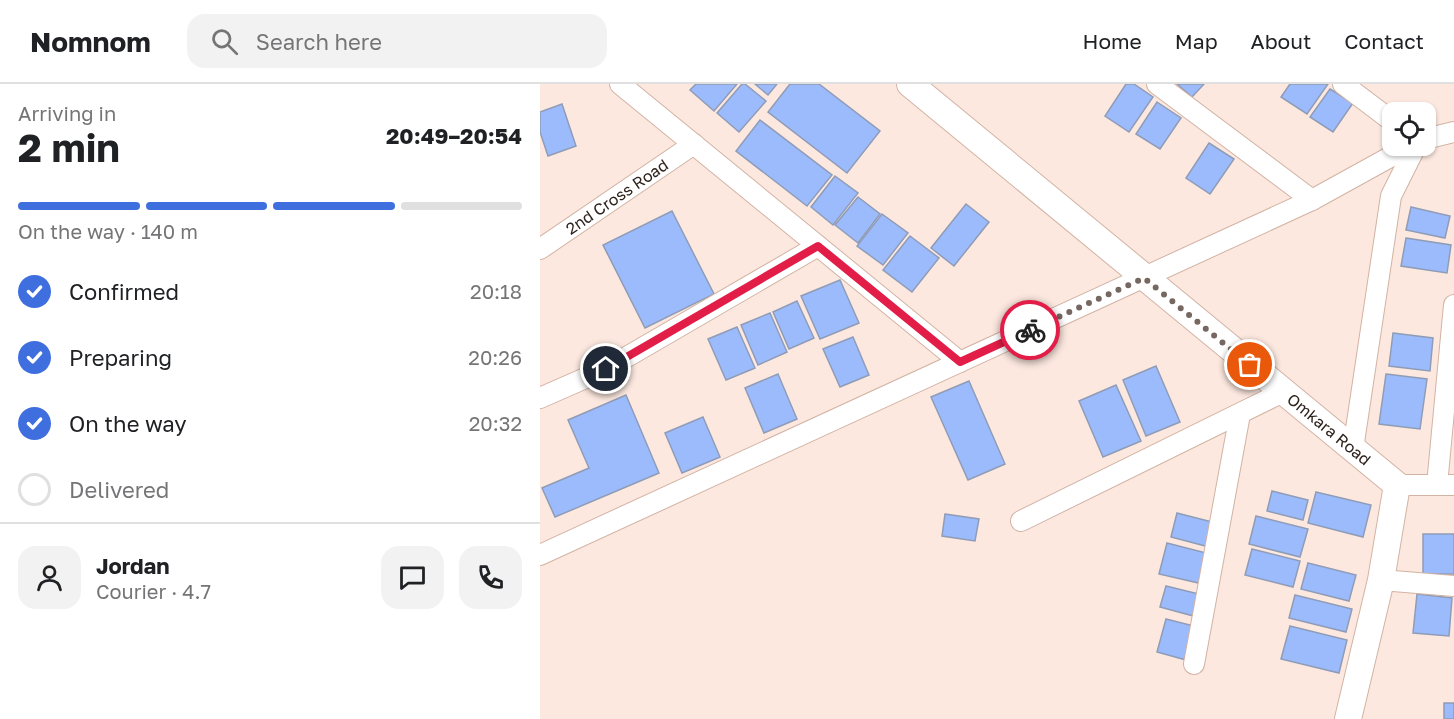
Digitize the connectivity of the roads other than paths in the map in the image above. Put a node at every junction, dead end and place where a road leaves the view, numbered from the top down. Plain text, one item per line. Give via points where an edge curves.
1 (620, 84) edge
2 (910, 84) edge
3 (1157, 84) edge
4 (1343, 84) edge
5 (1382, 113) edge
6 (1454, 132) edge
7 (1436, 136) edge
8 (694, 144) junction
9 (1392, 156) edge
10 (1411, 156) edge
11 (1312, 200) junction
12 (818, 246) junction
13 (540, 249) edge
14 (1144, 278) junction
15 (1454, 305) edge
16 (1452, 342) edge
17 (960, 362) junction
18 (1283, 392) junction
19 (540, 398) edge
20 (1240, 414) junction
21 (1353, 449) junction
22 (1397, 485) junction
23 (1446, 485) edge
24 (1021, 521) dead end
25 (540, 555) edge
26 (1381, 580) junction
27 (1454, 586) edge
28 (1194, 663) dead end
29 (1347, 719) edge

1 - 8 street
2 - 14 street, Omkara Road
3 - 11 street
4 - 5 street
6 - 7 street
8 - 12 street
8 - 13 street, 2nd Cross Road
9 - 11 street
10 - 21 street via 1391,196
11 - 14 street
12 - 17 street
12 - 19 street via 606,369
14 - 17 street
14 - 18 street, Omkara Road
15 - 16 street
16 - 23 street
17 - 25 street
18 - 20 street
18 - 21 street, Omkara Road
20 - 24 street
20 - 28 street
21 - 22 street, Omkara Road
22 - 23 street
22 - 26 street
26 - 27 street
26 - 29 street

